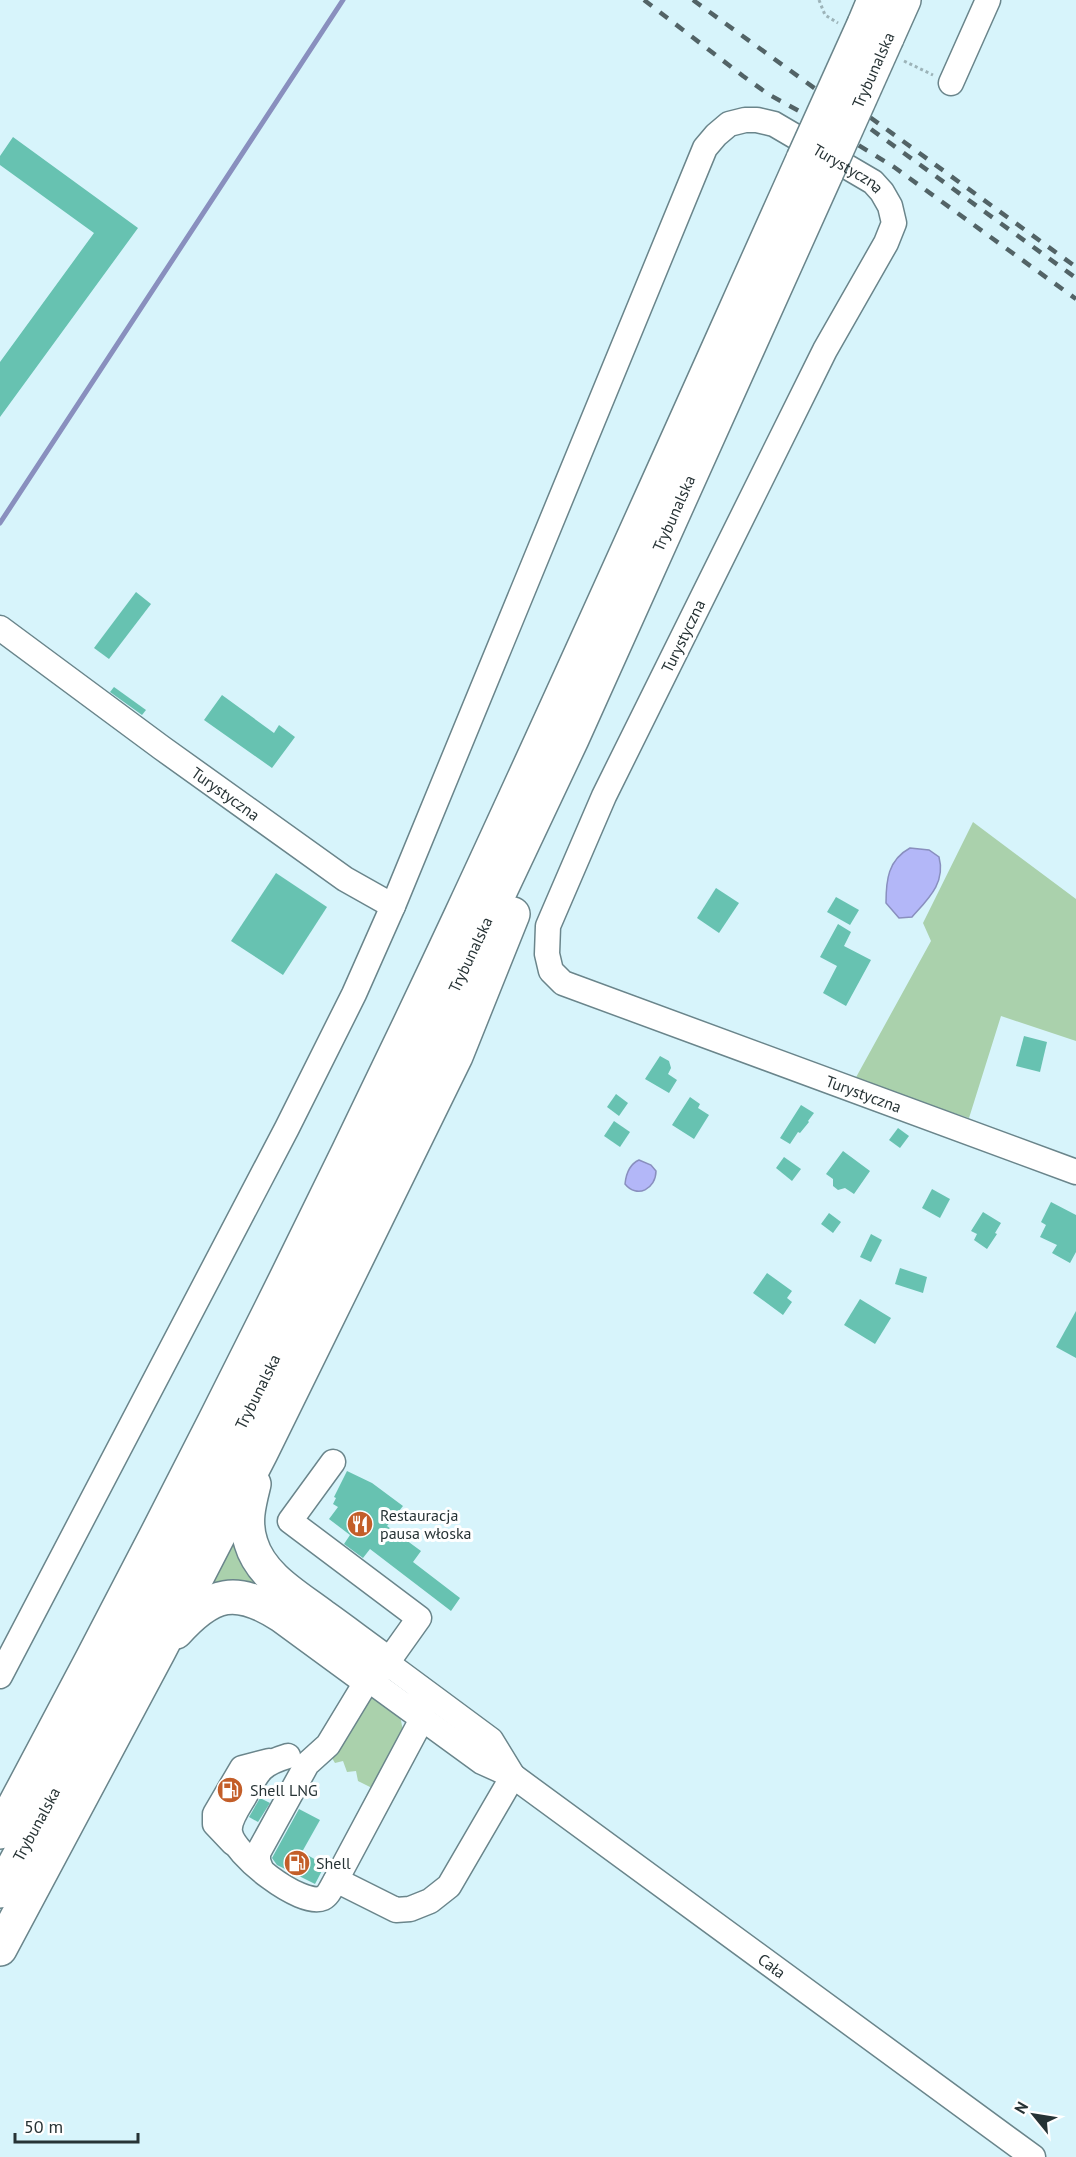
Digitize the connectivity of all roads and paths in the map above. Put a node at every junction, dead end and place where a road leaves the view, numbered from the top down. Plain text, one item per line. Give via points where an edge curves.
1 (904, 0) edge
2 (988, 0) edge
3 (875, 21) edge
4 (951, 83) dead end
5 (815, 165) junction
6 (0, 628) edge
7 (572, 739) junction
8 (393, 906) junction
9 (1076, 1172) edge
10 (261, 1453) junction
11 (333, 1462) dead end
12 (159, 1651) junction
13 (378, 1671) junction
14 (0, 1676) edge
15 (420, 1688) junction
16 (422, 1719) junction
17 (331, 1740) junction
18 (279, 1758) junction
19 (513, 1776) junction
20 (0, 1832) edge
21 (261, 1869) junction
22 (336, 1880) junction
23 (0, 1891) edge
24 (0, 1949) edge
25 (1033, 2157) edge

1 - 3 highway, Trybunalska
2 - 4 street
3 - 5 highway, Trybunalska, bridge
5 - 7 highway, Trybunalska
5 - 20 highway, Trybunalska via 267,1317
6 - 8 street, Turystyczna via 345,879
7 - 10 highway via 513,914 462,1043
7 - 23 highway, Trybunalska via 296,1317
8 - 9 street, Turystyczna via 705,148 729,124 757,120 774,124 873,182 893,214 891,234 825,350 604,796 548,926 551,971 563,983
8 - 14 street via 292,1117
10 - 12 highway
10 - 13 highway via 247,1514 251,1543 258,1559
11 - 13 street via 290,1521 419,1618
12 - 13 highway via 204,1605 220,1599 242,1598 273,1610
12 - 24 highway
13 - 15 street, Cała
13 - 16 street, Cała
13 - 17 street
15 - 16 street
15 - 19 street, Cała via 490,1740
16 - 19 street, Cała via 482,1762
16 - 22 street
17 - 18 street
17 - 21 street via 307,1764 258,1853
18 - 21 street via 244,1831 248,1851
18 - 21 street via 257,1773 231,1821 231,1835 240,1850
19 - 22 street via 449,1886 426,1903 396,1910
19 - 25 street, Cała
21 - 22 street via 294,1894 309,1899 324,1897

